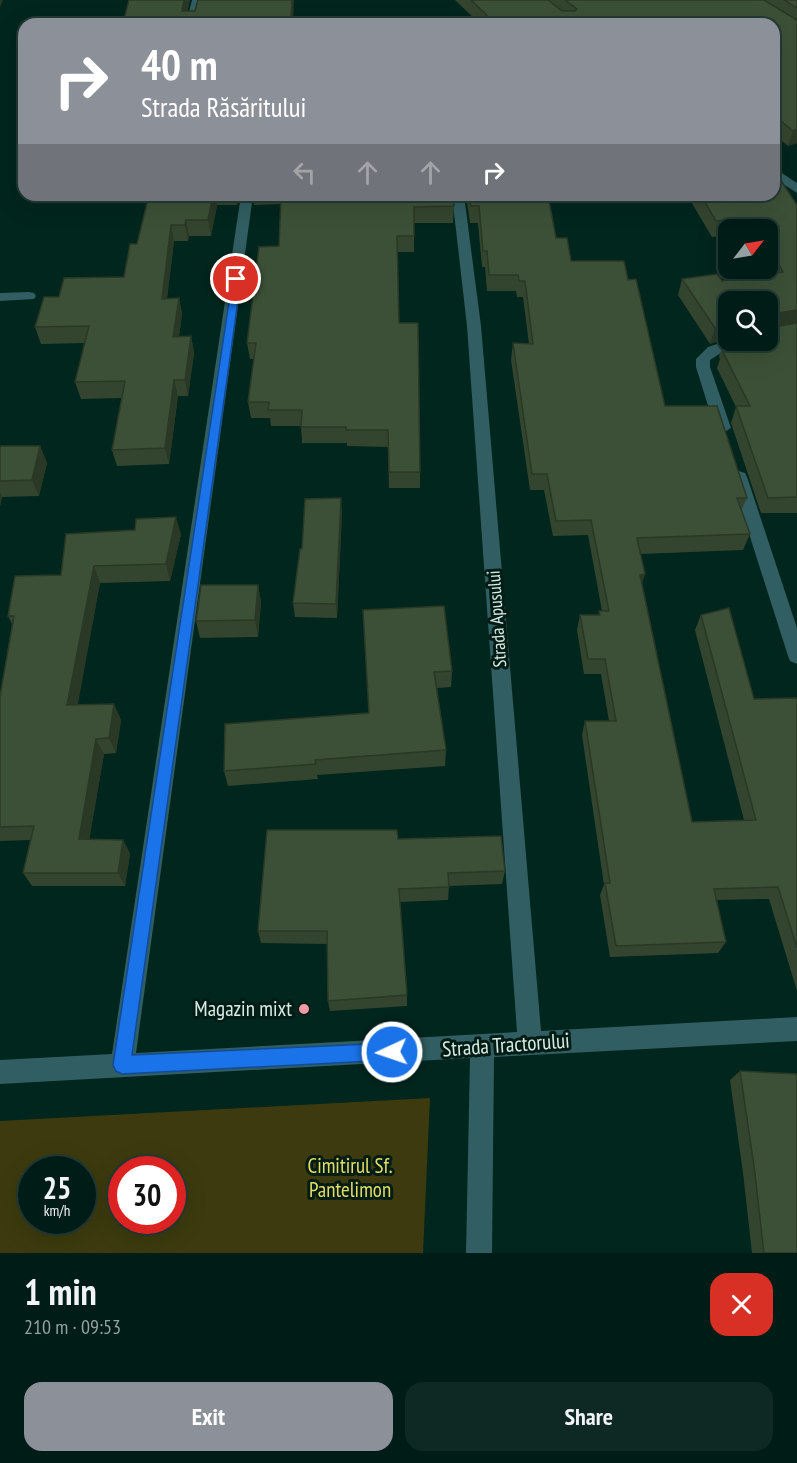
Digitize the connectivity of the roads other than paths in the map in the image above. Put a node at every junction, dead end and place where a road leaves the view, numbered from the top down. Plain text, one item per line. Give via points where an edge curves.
1 (197, 0) edge
2 (192, 18) edge
3 (780, 176) edge
4 (797, 189) edge
5 (246, 201) edge
6 (459, 201) edge
7 (30, 296) dead end
8 (0, 297) edge
9 (718, 348) edge
10 (728, 445) edge
11 (735, 467) edge
12 (797, 656) edge
13 (797, 1029) edge
14 (530, 1043) junction
15 (482, 1047) junction
16 (122, 1065) junction
17 (0, 1072) edge
18 (479, 1253) edge

1 - 2 street
3 - 4 street
5 - 16 street
6 - 14 street, Strada Apusului via 474,326
7 - 8 street
9 - 10 street via 703,359 703,367
11 - 12 street
13 - 14 street, Strada Tractorului
14 - 15 street, Strada Tractorului
15 - 16 street, Strada Tractorului
15 - 18 street
16 - 17 street, Strada Tractorului

